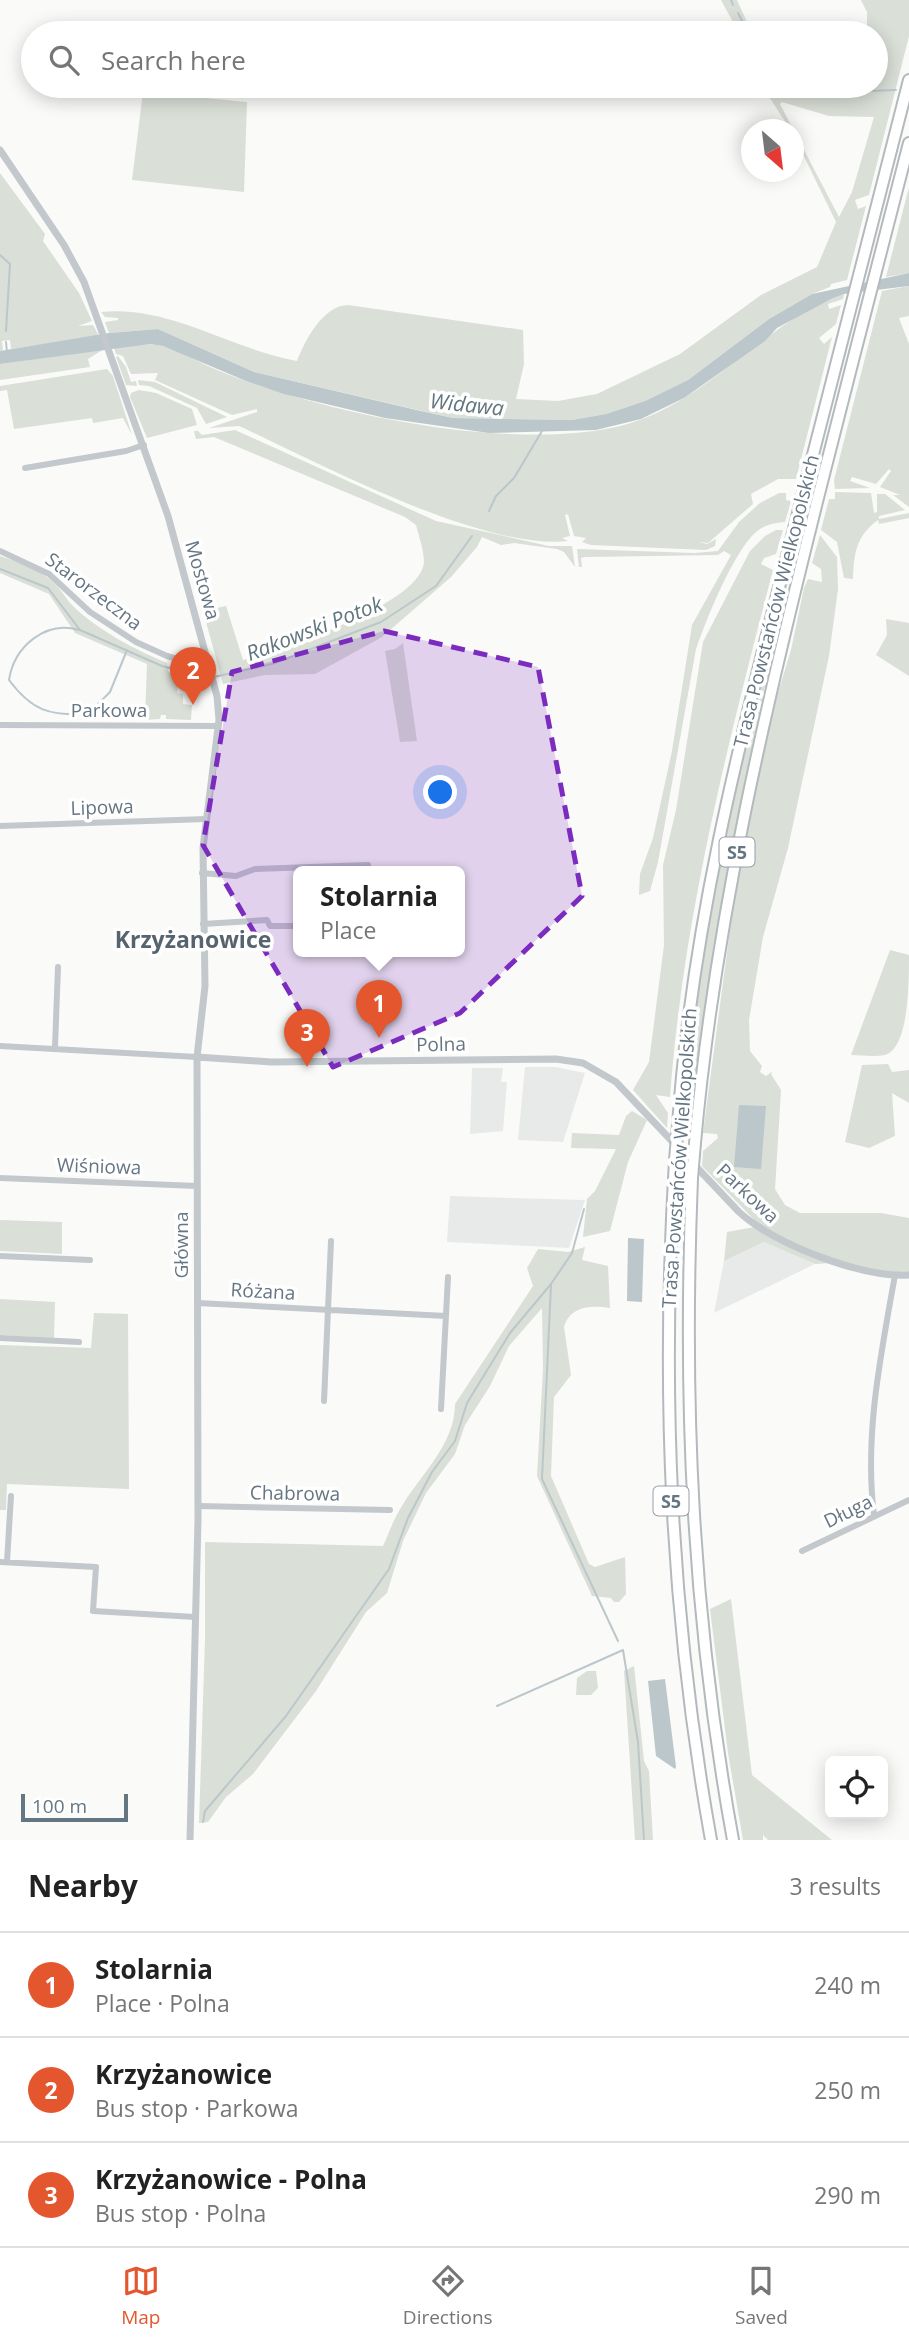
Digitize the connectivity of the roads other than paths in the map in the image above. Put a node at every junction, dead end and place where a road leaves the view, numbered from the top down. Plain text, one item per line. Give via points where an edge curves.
1 (909, 80) edge
2 (909, 143) edge
3 (0, 150) edge
4 (144, 445) junction
5 (25, 468) dead end
6 (0, 551) edge
7 (210, 669) junction
8 (0, 725) edge
9 (218, 726) junction
10 (206, 819) junction
11 (0, 826) edge
12 (368, 864) dead end
13 (323, 866) edge
14 (293, 867) edge
15 (202, 873) junction
16 (203, 924) junction
17 (293, 926) edge
18 (58, 967) dead end
19 (0, 1046) edge
20 (55, 1047) junction
21 (197, 1057) junction
22 (643, 1108) joint
23 (0, 1178) edge
24 (197, 1186) junction
25 (331, 1241) dead end
26 (0, 1256) edge
27 (90, 1260) dead end
28 (895, 1275) junction
29 (909, 1275) edge
30 (448, 1277) dead end
31 (197, 1303) junction
32 (328, 1310) junction
33 (446, 1316) junction
34 (0, 1338) edge
35 (79, 1342) dead end
36 (324, 1401) dead end
37 (441, 1409) dead end
38 (11, 1496) dead end
39 (909, 1500) edge
40 (198, 1506) junction
41 (390, 1510) dead end
42 (874, 1515) junction
43 (802, 1551) dead end
44 (3, 1562) edge
45 (195, 1617) junction
46 (190, 1840) edge
47 (711, 1840) edge
48 (733, 1840) edge

1 - 47 highway, Trasa Powstańców Wielkopolskich / S5, bridge via 745,715 690,998 675,1160 667,1352 669,1472 683,1661
2 - 48 highway, Trasa Powstańców Wielkopolskich / S5, bridge via 801,564 731,878 703,1055 692,1178 687,1357 704,1660
3 - 4 street, Mostowa via 64,245 101,326
4 - 5 street
4 - 7 street, Mostowa
6 - 7 street, Starorzeczna via 49,574 90,612 135,642
7 - 9 street, Mostowa
8 - 9 street, Parkowa
9 - 10 street, Główna
10 - 11 street, Lipowa
10 - 15 street, Główna
12 - 13 street
14 - 15 street via 255,869 236,876
15 - 16 street, Główna
16 - 17 street via 267,920 271,926
16 - 21 street, Główna via 205,986
18 - 20 street
19 - 20 street, Polna
20 - 21 street, Polna
21 - 22 street, Polna via 271,1062 556,1059 583,1063 603,1073
21 - 24 street, Główna
22 - 28 street, Parkowa via 759,1228 815,1254
23 - 24 street, Wiśniowa
24 - 31 street, Główna
25 - 32 street
26 - 27 street
28 - 29 street, Parkowa
28 - 42 street via 873,1418 870,1484
30 - 33 street
31 - 32 street, Różana
31 - 40 street, Główna
32 - 33 street, Różana
32 - 36 street
33 - 37 street
34 - 35 street
38 - 44 street
39 - 42 street, Długa
40 - 41 street, Chabrowa
40 - 45 street, Główna
42 - 43 street, Długa
44 - 45 street via 96,1567 93,1611
45 - 46 street, Główna

